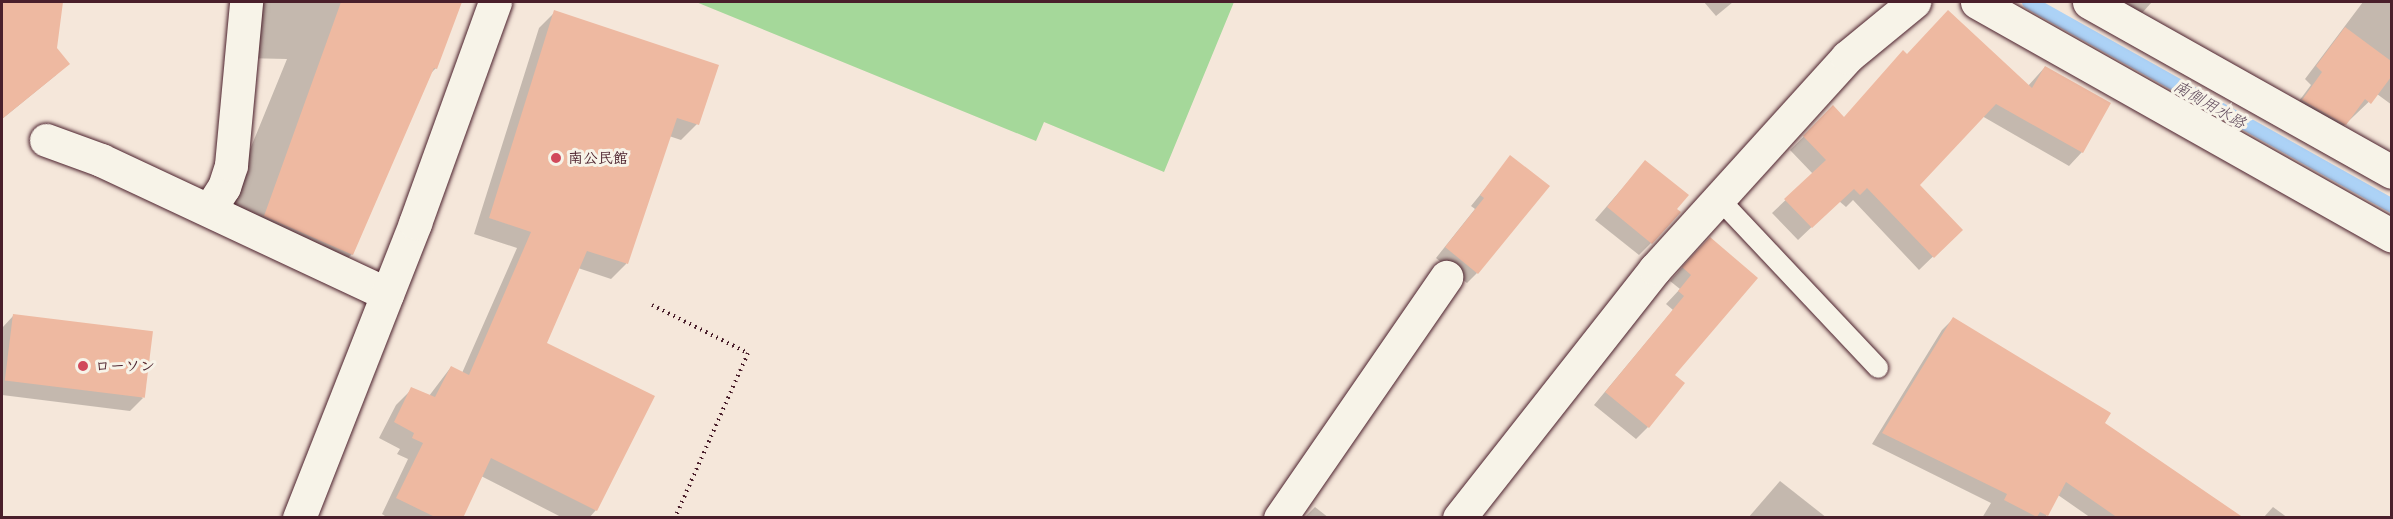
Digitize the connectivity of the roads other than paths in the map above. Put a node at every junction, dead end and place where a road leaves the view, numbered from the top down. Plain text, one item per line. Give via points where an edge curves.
1 (246, 2) edge
2 (495, 2) edge
3 (1914, 2) edge
4 (1977, 2) edge
5 (2089, 2) edge
6 (46, 140) dead end
7 (2391, 172) edge
8 (1719, 199) junction
9 (209, 210) junction
10 (2391, 236) edge
11 (1446, 277) dead end
12 (387, 294) junction
13 (1878, 368) dead end
14 (299, 518) edge
15 (1280, 518) edge
16 (1459, 518) edge

1 - 9 street via 231,165 224,187
2 - 12 street
3 - 8 street via 1847,57
4 - 10 street
5 - 7 street
6 - 9 street via 101,160
8 - 13 lane
8 - 16 street via 1655,269
9 - 12 street
11 - 15 street
12 - 14 street

